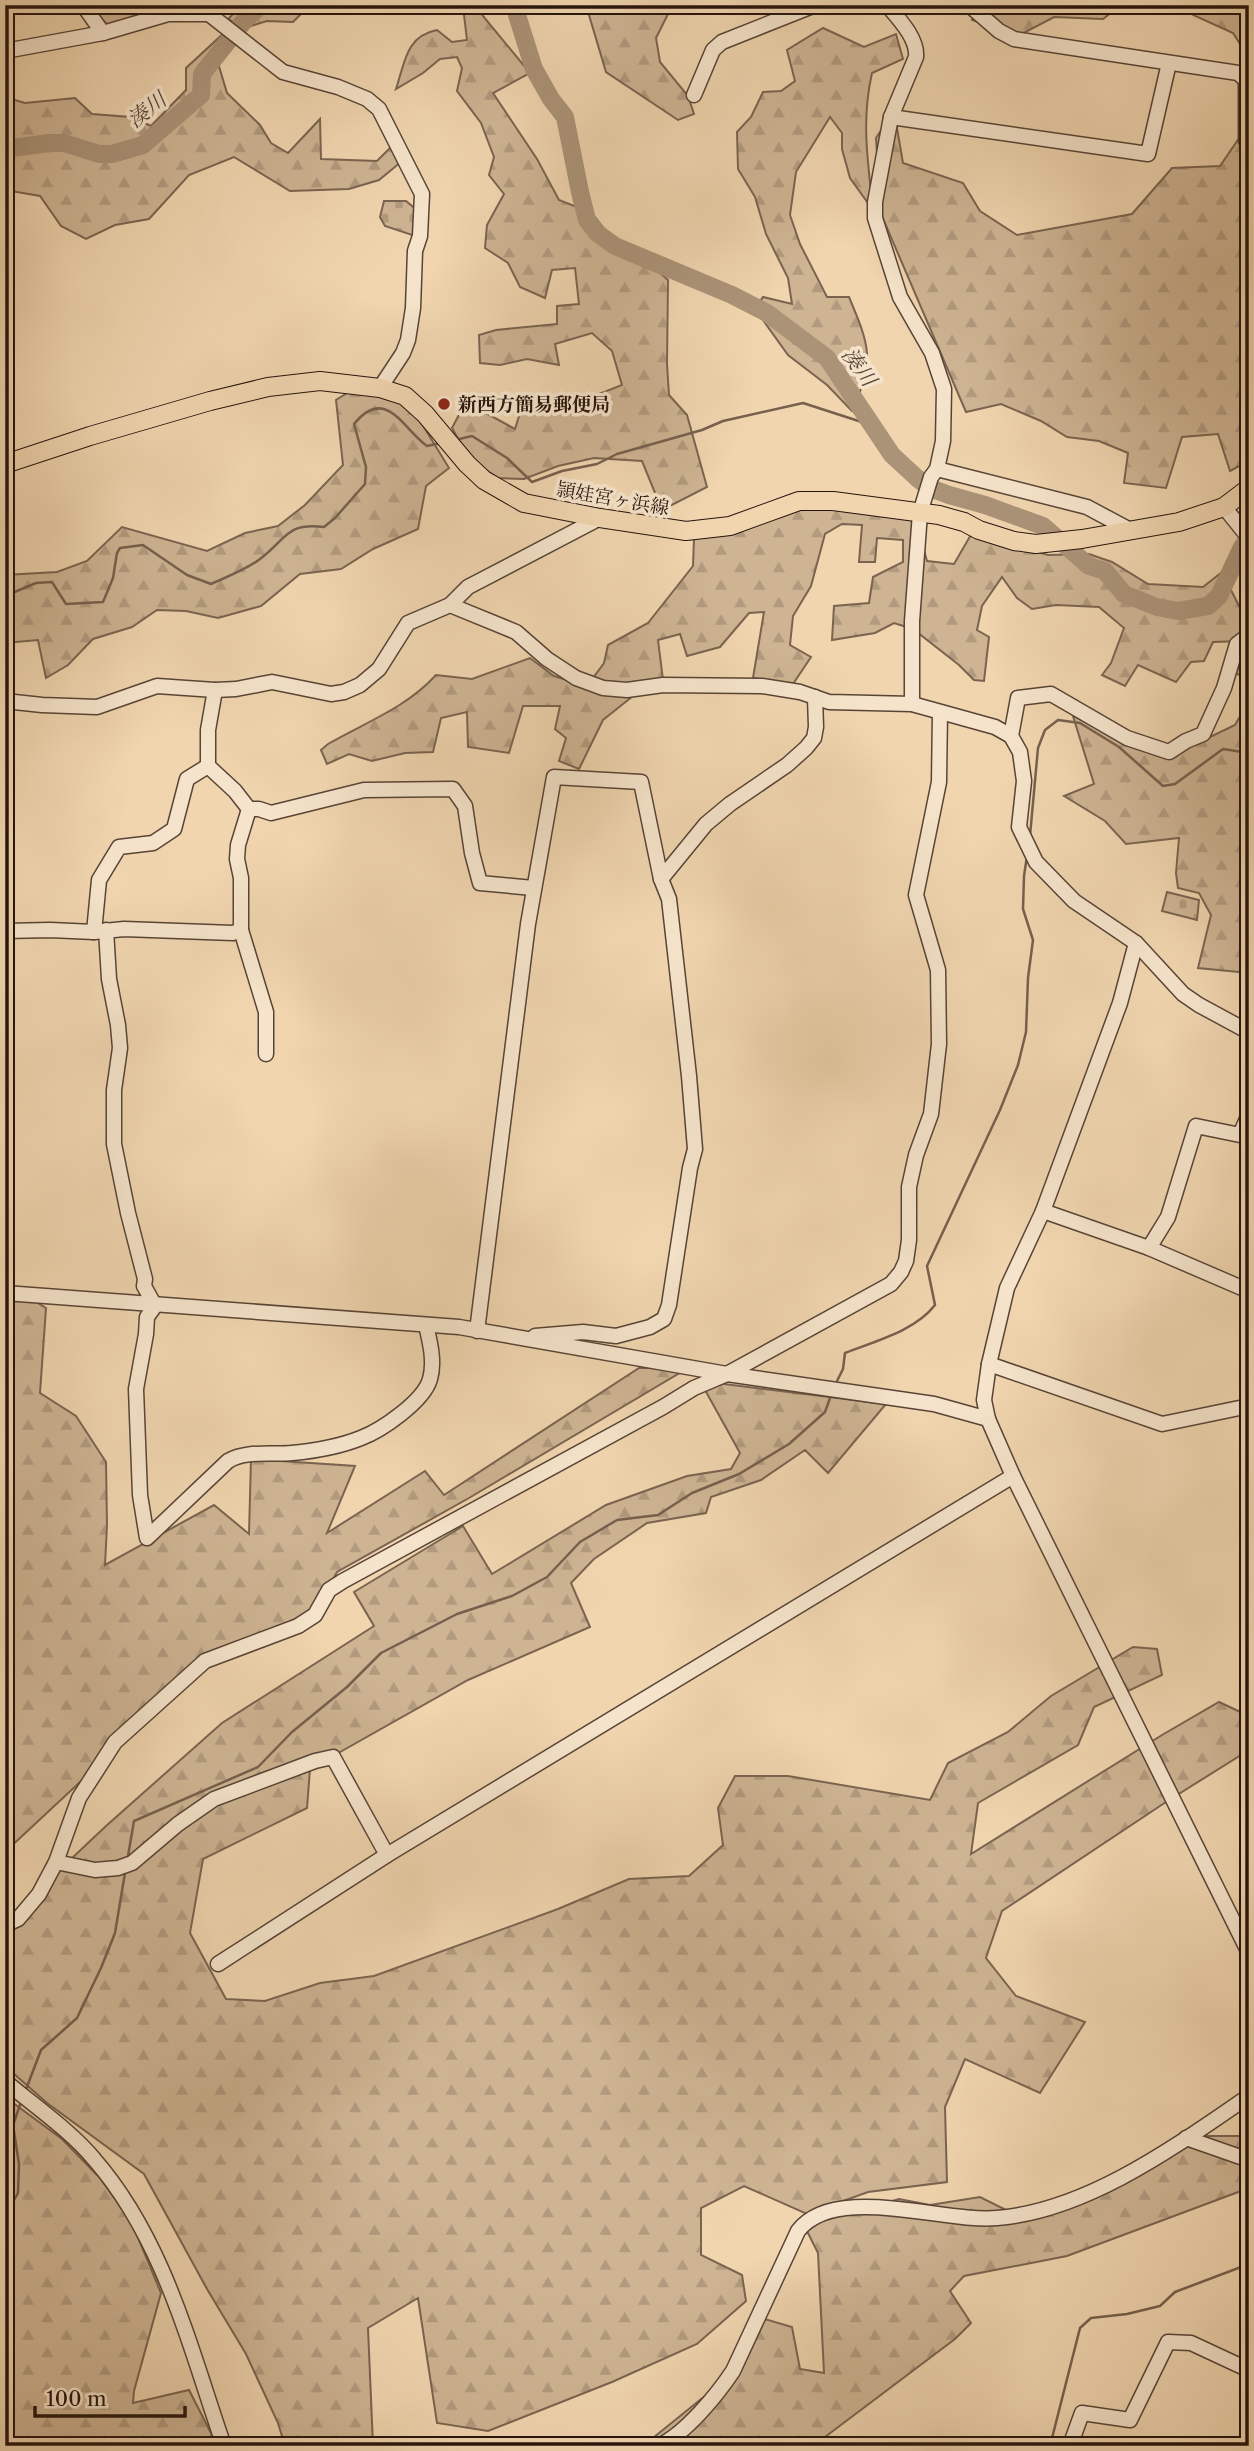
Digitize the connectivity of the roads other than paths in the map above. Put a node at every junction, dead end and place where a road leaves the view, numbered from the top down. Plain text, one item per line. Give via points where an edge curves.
1 (83, 5) edge
2 (815, 5) edge
3 (887, 5) edge
4 (969, 5) edge
5 (213, 10) edge
6 (103, 33) junction
7 (5, 51) edge
8 (1169, 63) junction
9 (694, 94) dead end
10 (891, 117) junction
11 (1246, 141) dead end
12 (380, 388) junction
13 (5, 464) edge
14 (934, 473) junction
15 (1249, 488) edge
16 (1224, 507) junction
17 (920, 513) junction
18 (600, 518) junction
19 (1130, 530) junction
20 (1246, 536) edge
21 (450, 605) junction
22 (1249, 635) edge
23 (215, 690) junction
24 (815, 697) junction
25 (5, 701) edge
26 (912, 704) junction
27 (940, 712) junction
28 (1011, 736) junction
29 (208, 766) junction
30 (249, 809) junction
31 (661, 878) junction
32 (533, 888) junction
33 (241, 930) junction
34 (5, 931) edge
35 (100, 931) junction
36 (1136, 943) junction
37 (1249, 1032) edge
38 (265, 1055) dead end
39 (1249, 1114) edge
40 (1043, 1211) junction
41 (1149, 1248) junction
42 (1249, 1292) edge
43 (5, 1293) edge
44 (155, 1306) junction
45 (426, 1325) junction
46 (477, 1331) junction
47 (528, 1339) junction
48 (989, 1364) junction
49 (727, 1374) junction
50 (1249, 1406) edge
51 (988, 1419) junction
52 (1013, 1476) junction
53 (387, 1855) junction
54 (56, 1862) junction
55 (5, 1925) edge
56 (1249, 1953) edge
57 (218, 1964) dead end
58 (9, 2084) edge
59 (1249, 2096) edge
60 (1186, 2138) junction
61 (1249, 2160) edge
62 (1249, 2370) edge
63 (224, 2446) edge
64 (659, 2446) edge
65 (1070, 2446) edge

1 - 6 street
2 - 9 street via 722,42 713,50
3 - 10 street via 917,48
4 - 8 street via 1014,39
5 - 6 street via 168,14
5 - 12 street via 222,23 283,72 338,87 379,108 422,194 408,340
6 - 7 street
8 - 10 street via 1148,154
8 - 11 street via 1238,73 1246,80
10 - 14 street via 875,218 900,297 932,353 944,389 943,441
12 - 13 main road, 頴娃宮ヶ浜線 via 320,381 268,387
12 - 18 main road, 頴娃宮ヶ浜線 via 405,396 484,480 524,503
14 - 17 street
14 - 19 street via 1087,507
15 - 16 main road, 頴娃宮ヶ浜線
16 - 19 main road, 頴娃宮ヶ浜線 via 1179,522
16 - 20 street
17 - 18 main road, 頴娃宮ヶ浜線 via 799,501 730,526 686,531
17 - 19 main road, 頴娃宮ヶ浜線 via 1036,544
17 - 26 street
18 - 21 street via 468,587
21 - 23 street via 408,623 379,669 344,692 331,694 272,682
21 - 24 street via 516,632 576,678 603,688 762,686
22 - 28 street via 1237,644 1203,734 1169,752 1127,738 1051,694 1018,698
23 - 25 street via 157,686 97,707
23 - 29 street
24 - 26 street via 839,703
24 - 31 street via 814,738 806,748 706,824
26 - 27 street
27 - 28 street
27 - 49 street via 939,782 916,895 938,970 939,1044 931,1114 909,1187 906,1261 891,1284
28 - 36 street via 1023,766 1019,827 1033,855 1074,901
29 - 30 street
29 - 35 street via 187,779 174,829 153,843 119,847 99,880
30 - 32 street via 271,813 364,790 453,789 465,806 480,883
30 - 33 street via 237,852
31 - 32 street via 641,782 554,777
31 - 47 street via 669,899 695,1149 669,1305 664,1319 616,1336 583,1332
32 - 46 street
33 - 35 street
33 - 38 street via 266,1013
34 - 35 street
35 - 44 street via 120,1048 114,1144 144,1286
36 - 37 street via 1183,994
36 - 40 street via 1120,1003
39 - 41 street via 1240,1135 1196,1126 1168,1217
40 - 41 street
40 - 48 street via 1007,1288
41 - 42 street
43 - 44 street
44 - 45 street
44 - 45 street via 147,1317 136,1389 140,1495 147,1538 237,1456 334,1445 362,1438 396,1418 430,1381
45 - 46 street
46 - 47 street
47 - 49 street
48 - 50 street via 1162,1424
48 - 51 street via 984,1400
49 - 51 street via 934,1405
49 - 54 street via 343,1581 329,1590 315,1615 298,1626 205,1661 115,1742 79,1798
51 - 52 street
52 - 53 street
52 - 56 street
53 - 54 street via 332,1758 214,1799 125,1866 95,1870
53 - 57 street
54 - 55 street via 39,1894 18,1919
58 - 63 street via 94,2158 145,2233 174,2301
59 - 60 street
60 - 61 street
60 - 64 street via 1112,2182 1051,2209 997,2218 897,2209 845,2208 818,2214 798,2231 722,2388
62 - 65 street via 1191,2343 1168,2342 1130,2420 1082,2413

